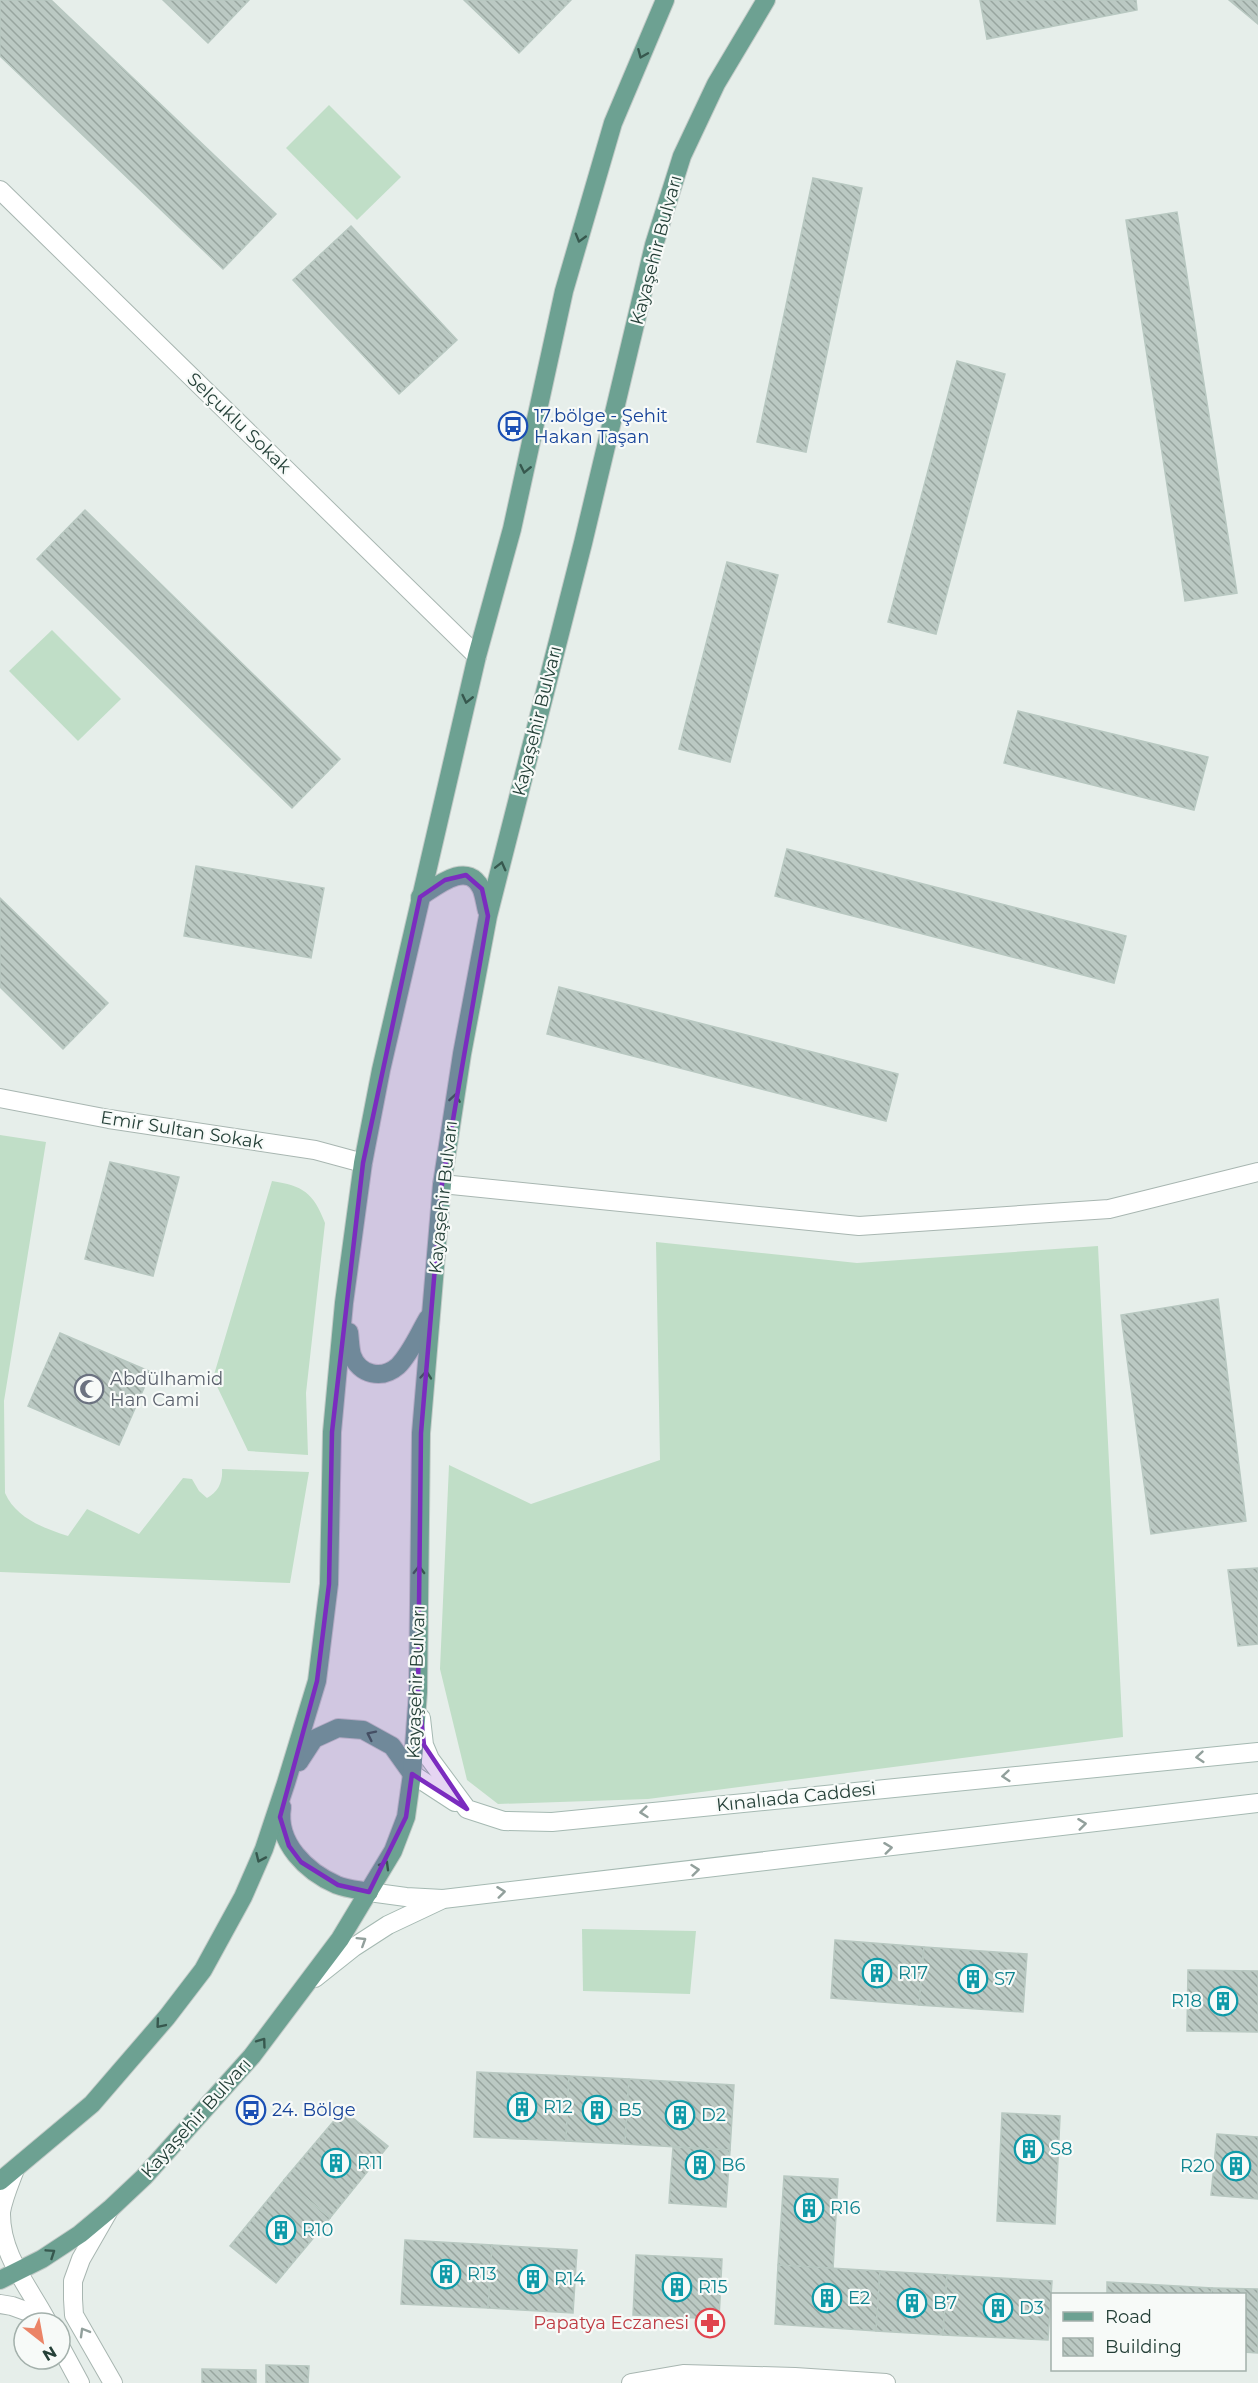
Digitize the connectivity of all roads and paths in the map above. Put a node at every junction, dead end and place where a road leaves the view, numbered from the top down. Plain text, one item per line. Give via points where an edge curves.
1 (665, 0) edge
2 (766, 0) edge
3 (0, 190) edge
4 (477, 656) junction
5 (420, 897) junction
6 (488, 916) junction
7 (0, 1098) edge
8 (363, 1163) junction
9 (1258, 1172) edge
10 (442, 1184) junction
11 (344, 1303) junction
12 (432, 1311) junction
13 (418, 1692) junction
14 (1258, 1752) edge
15 (412, 1774) junction
16 (286, 1783) junction
17 (1258, 1803) edge
18 (467, 1809) junction
19 (369, 1892) junction
20 (443, 1899) junction
21 (300, 1991) junction
22 (7, 2177) edge
23 (110, 2209) junction
24 (17, 2272) junction
25 (0, 2280) edge
26 (0, 2304) edge
27 (24, 2311) edge
28 (41, 2311) edge
29 (72, 2368) edge
30 (80, 2383) edge
31 (113, 2383) edge
32 (631, 2383) edge
33 (886, 2383) edge

1 -> 4 main road via 613,123 564,291 512,529
6 -> 2 main road, Kayaşehir Bulvarı via 654,245 682,156 716,84
3 - 4 street, Selçuklu Sokak
4 -> 5 main road
5 - 6 main road via 445,880 466,875 482,889
5 - 8 main road
10 -> 6 main road, Kayaşehir Bulvarı
7 - 8 street, Emir Sultan Sokak via 315,1150
8 - 11 main road
9 - 10 street via 1109,1209 859,1226
10 - 12 main road, Kayaşehir Bulvarı
11 - 12 main road via 352,1355 360,1368 373,1374 397,1366
11 - 16 main road via 332,1432 329,1584 317,1681
13 -> 12 main road, Kayaşehir Bulvarı via 421,1432
13 - 15 main road, Kayaşehir Bulvarı
13 - 18 street via 424,1745
14 -> 18 street, Kınalıada Caddesi via 552,1822 504,1821
15 -> 16 main road via 392,1746 363,1731 339,1728 314,1739
15 - 18 street, Kınalıada Caddesi
19 -> 15 main road, Kayaşehir Bulvarı via 393,1851 406,1817
16 - 19 main road via 280,1817 289,1846 302,1862 338,1885
16 -> 22 main road via 247,1889 203,1970 92,2104
20 -> 17 street
19 - 20 street
19 - 21 main road, Kayaşehir Bulvarı via 340,1939
21 -> 20 street via 388,1925
23 -> 21 main road, Kayaşehir Bulvarı via 144,2177 252,2056
22 - 24 street via 1,2214 4,2242
24 -> 23 main road, Kayaşehir Bulvarı via 80,2234
31 -> 23 street via 74,2315 73,2299 81,2259
24 - 25 main road, Kayaşehir Bulvarı
24 - 28 street
26 - 27 street
29 - 30 street
32 - 33 street via 683,2374

